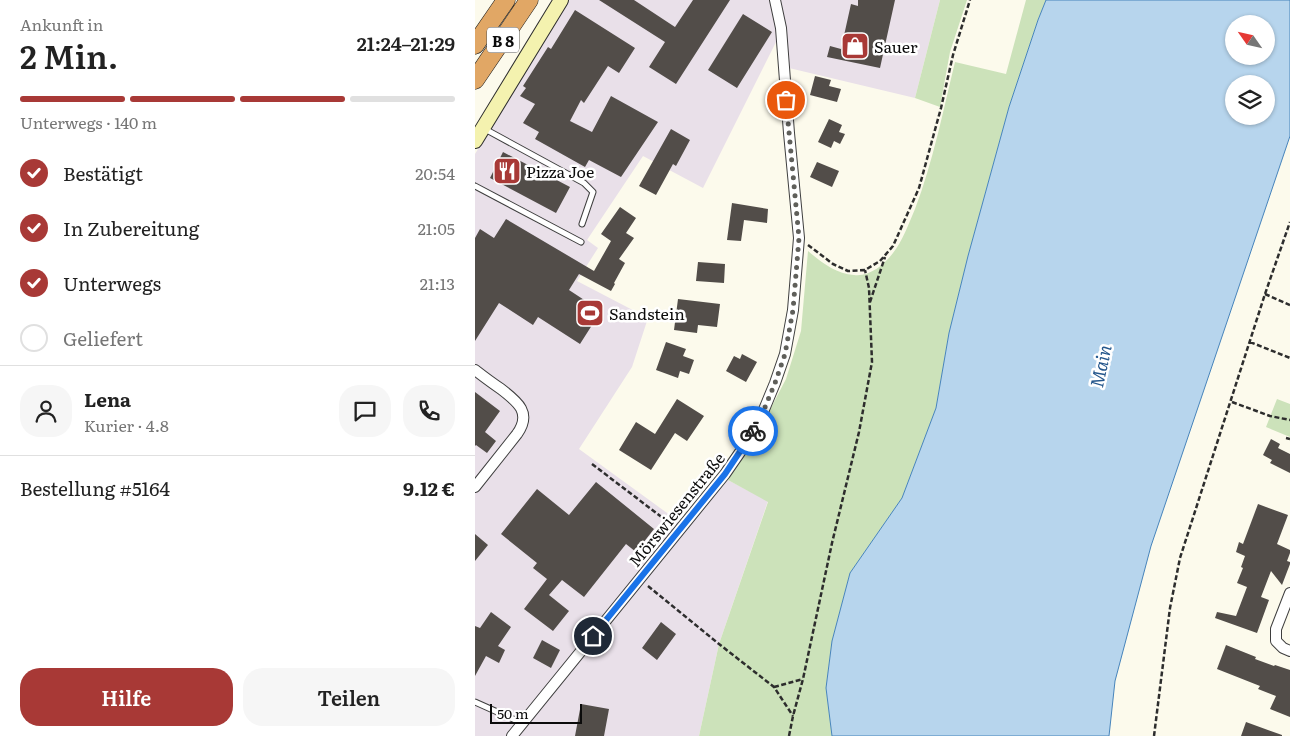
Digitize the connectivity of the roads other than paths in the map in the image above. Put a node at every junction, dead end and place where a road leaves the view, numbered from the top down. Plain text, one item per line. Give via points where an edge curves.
1 (506, 0) edge
2 (529, 0) edge
3 (561, 0) edge
4 (775, 0) edge
5 (475, 45) edge
6 (475, 80) edge
7 (483, 128) junction
8 (475, 141) edge
9 (475, 186) edge
10 (582, 224) dead end
11 (581, 242) dead end
12 (475, 370) edge
13 (475, 487) edge
14 (1290, 593) edge
15 (1290, 651) edge
16 (475, 702) edge
17 (523, 723) junction
18 (512, 736) edge

1 - 5 highway, B 8
2 - 6 highway, B 8
3 - 7 street
4 - 17 street, Mörswiesenstraße via 781,28 799,238 793,310 785,354 775,383 763,412 725,474
7 - 8 street
7 - 10 lane via 585,184 593,192
9 - 11 lane
12 - 13 street via 516,401 524,418 517,434
14 - 15 street via 1276,629 1276,641
16 - 17 lane
17 - 18 street, Mörswiesenstraße

